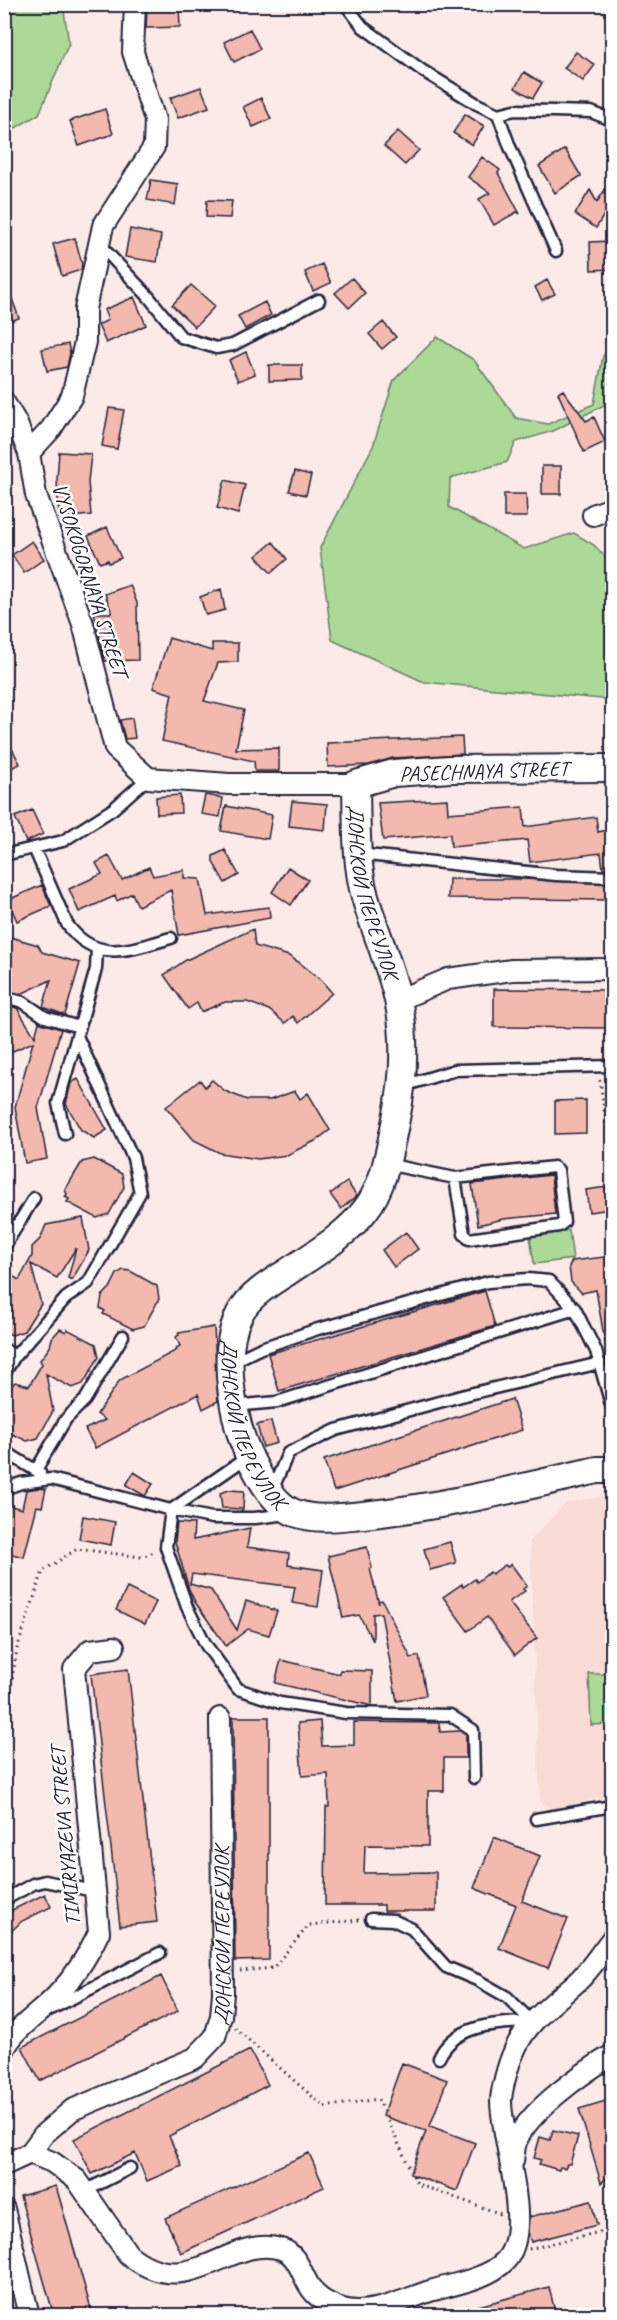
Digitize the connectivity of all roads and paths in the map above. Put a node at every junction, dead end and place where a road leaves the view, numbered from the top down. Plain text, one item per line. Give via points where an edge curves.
1 (135, 4) edge
2 (345, 4) edge
3 (498, 114) junction
4 (612, 120) edge
5 (99, 244) junction
6 (556, 251) dead end
7 (319, 300) dead end
8 (4, 402) edge
9 (29, 453) junction
10 (612, 508) edge
11 (593, 515) dead end
12 (612, 768) edge
13 (147, 778) junction
14 (356, 784) junction
15 (34, 848) junction
16 (358, 854) junction
17 (4, 855) edge
18 (612, 877) edge
19 (171, 938) dead end
20 (98, 948) junction
21 (612, 969) edge
22 (4, 997) edge
23 (398, 1000) junction
24 (78, 1032) junction
25 (598, 1066) junction
26 (612, 1066) edge
27 (402, 1086) junction
28 (65, 1134) dead end
29 (385, 1164) junction
30 (612, 1165) edge
31 (455, 1178) junction
32 (34, 1198) dead end
33 (4, 1247) edge
34 (575, 1309) junction
35 (123, 1336) dead end
36 (4, 1349) edge
37 (15, 1356) junction
38 (600, 1363) junction
39 (229, 1364) junction
40 (4, 1374) edge
41 (234, 1406) junction
42 (612, 1408) edge
43 (4, 1451) edge
44 (249, 1456) junction
45 (36, 1470) junction
46 (612, 1470) edge
47 (51, 1479) junction
48 (4, 1489) edge
49 (271, 1493) junction
50 (171, 1510) junction
51 (293, 1513) junction
52 (165, 1547) junction
53 (114, 1647) dead end
54 (220, 1718) dead end
55 (4, 1726) edge
56 (474, 1778) dead end
57 (612, 1806) edge
58 (536, 1819) dead end
59 (94, 1891) junction
60 (4, 1900) edge
61 (371, 1919) joint
62 (612, 1939) edge
63 (160, 1953) dead end
64 (223, 1970) junction
65 (221, 2016) junction
66 (29, 2020) junction
67 (532, 2022) junction
68 (4, 2050) edge
69 (612, 2055) edge
70 (439, 2058) dead end
71 (30, 2153) junction
72 (4, 2165) edge
73 (130, 2168) dead end
74 (511, 2173) junction
75 (85, 2191) junction
76 (4, 2209) edge
77 (519, 2221) junction
78 (612, 2229) edge
79 (510, 2254) junction
80 (29, 2316) edge

1 - 5 street via 134,52 154,120 154,147 103,226
2 - 3 lane via 363,27 423,70
3 - 4 lane via 515,110 591,112
3 - 6 lane
5 - 7 lane via 181,337 216,348 233,345
5 - 9 street via 85,309 85,342 72,396 51,429
8 - 9 street, VYSOKOGORNAYA STREET
9 - 13 street, VYSOKOGORNAYA STREET via 36,495 83,624 115,748
10 - 11 street
12 - 14 street, PASECHNAYA STREET via 450,769 394,773
13 - 14 street via 229,784
13 - 15 lane via 113,809 63,841
14 - 16 street, ДОНСКОЙ ПЕРЕУЛОК
15 - 17 lane
15 - 20 lane via 67,924 75,935
16 - 18 lane via 556,875
16 - 23 street, ДОНСКОЙ ПЕРЕУЛОК via 365,895
19 - 20 lane via 123,951
20 - 24 lane
21 - 23 street, ДОНСКОЙ ПЕРЕУЛОК via 501,972 448,979
22 - 24 lane via 23,1002
23 - 27 street, ДОНСКОЙ ПЕРЕУЛОК via 404,1045
24 - 28 lane via 58,1103
24 - 37 lane via 133,1158 140,1193 88,1283 66,1298
25 - 26 lane
25 - 27 lane via 455,1070
25 - 30 path
27 - 29 street, ДОНСКОЙ ПЕРЕУЛОК
29 - 31 lane
29 - 39 street, ДОНСКОЙ ПЕРЕУЛОК via 367,1208 348,1229 256,1294 240,1313
31 - 31 lane via 557,1168 564,1222 559,1226 469,1239 464,1234
32 - 33 lane
34 - 38 lane
34 - 39 lane via 549,1281 488,1282 318,1329 261,1348
34 - 41 lane via 277,1402
35 - 45 lane
36 - 37 lane
37 - 40 lane
38 - 42 lane
38 - 49 lane via 336,1430 288,1453
39 - 41 street, ДОНСКОЙ ПЕРЕУЛОК
41 - 44 street, ДОНСКОЙ ПЕРЕУЛОК
43 - 45 lane
44 - 49 street, ДОНСКОЙ ПЕРЕУЛОК
44 - 50 lane
45 - 47 lane
46 - 51 street, ДОНСКОЙ ПЕРЕУЛОК via 396,1512 324,1519
47 - 48 lane
47 - 50 lane
49 - 51 street, ДОНСКОЙ ПЕРЕУЛОК
50 - 51 lane via 212,1518
50 - 52 lane
52 - 55 path via 142,1557 77,1549 43,1571 17,1649
52 - 56 lane via 206,1645 238,1689 280,1703 346,1713 450,1715 474,1730
53 - 59 street, TIMIRYAZEVA STREET via 90,1650 74,1669
54 - 64 street, ДОНСКОЙ ПЕРЕУЛОК
57 - 58 lane
59 - 60 lane via 45,1881
59 - 66 street, TIMIRYAZEVA STREET via 99,1932 88,1955 57,1995
61 - 64 path via 309,1924 273,1968
61 - 67 lane via 393,1920 412,1929 446,1967 507,1997
62 - 67 street via 580,1979
63 - 66 lane
64 - 65 street, ДОНСКОЙ ПЕРЕУЛОК
65 - 71 street, ДОНСКОЙ ПЕРЕУЛОК via 215,2037 195,2058 72,2110 44,2134
65 - 77 path via 324,2107 378,2099 417,2184
66 - 68 street, TIMIRYAZEVA STREET
67 - 70 lane via 471,2028 443,2049
67 - 74 street via 513,2053 501,2101
69 - 74 street via 585,2072 531,2118 516,2142
71 - 72 street, ДОНСКОЙ ПЕРЕУЛОК
71 - 75 street via 64,2170
73 - 75 lane
74 - 77 street
75 - 79 street via 128,2254 139,2263 172,2272 200,2270 256,2246 270,2246 286,2250 295,2258 310,2288 324,2302 345,2310 371,2310 488,2273
76 - 80 street
77 - 79 street
78 - 79 path

